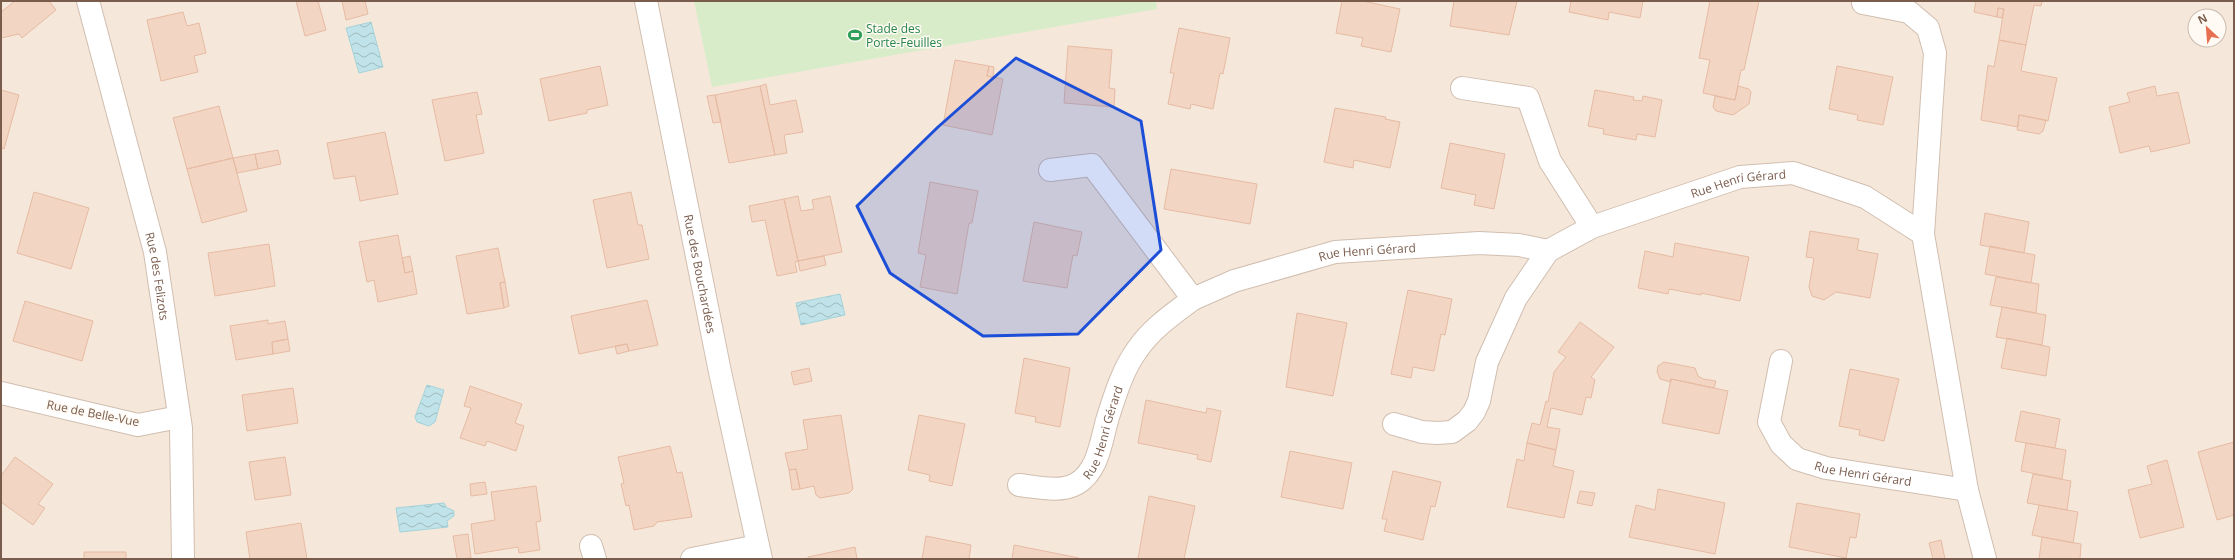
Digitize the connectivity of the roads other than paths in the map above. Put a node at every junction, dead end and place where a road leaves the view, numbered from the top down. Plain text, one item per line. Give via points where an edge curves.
1 (88, 1) edge
2 (646, 1) edge
3 (1863, 3) dead end
4 (1462, 88) dead end
5 (1050, 170) dead end
6 (1592, 227) junction
7 (1923, 234) junction
8 (1548, 251) junction
9 (1194, 299) junction
10 (1781, 361) dead end
11 (4, 398) edge
12 (179, 417) junction
13 (1394, 424) dead end
14 (1019, 485) dead end
15 (1967, 490) junction
16 (760, 552) edge
17 (183, 559) edge
18 (692, 559) edge
19 (1985, 559) edge

1 - 12 street, Rue des Felizots via 155,252
2 - 16 street, Rue des Bouchardées via 720,372
3 - 7 street via 1909,12 1928,28 1935,53
4 - 6 street via 1528,98 1550,161
5 - 9 street via 1092,165
6 - 7 street, Rue Henri Gérard via 1740,177 1793,173 1865,197
6 - 8 street, Rue Henri Gérard
7 - 15 street
8 - 9 street, Rue Henri Gérard via 1519,245 1479,243 1334,252 1234,281
8 - 13 street, Rue Henri Gérard via 1516,298 1501,329 1487,362 1479,401 1467,421 1452,432 1437,433 1422,432
9 - 14 street, Rue Henri Gérard via 1161,323 1136,350 1120,385 1098,455 1086,477 1065,489
10 - 15 street, Rue Henri Gérard via 1769,422 1781,444 1797,459 1826,468
11 - 12 street, Rue de Belle-Vue via 138,425
12 - 17 street, Rue des Felizots
15 - 19 street
16 - 18 street, Rue des Bouchardées

